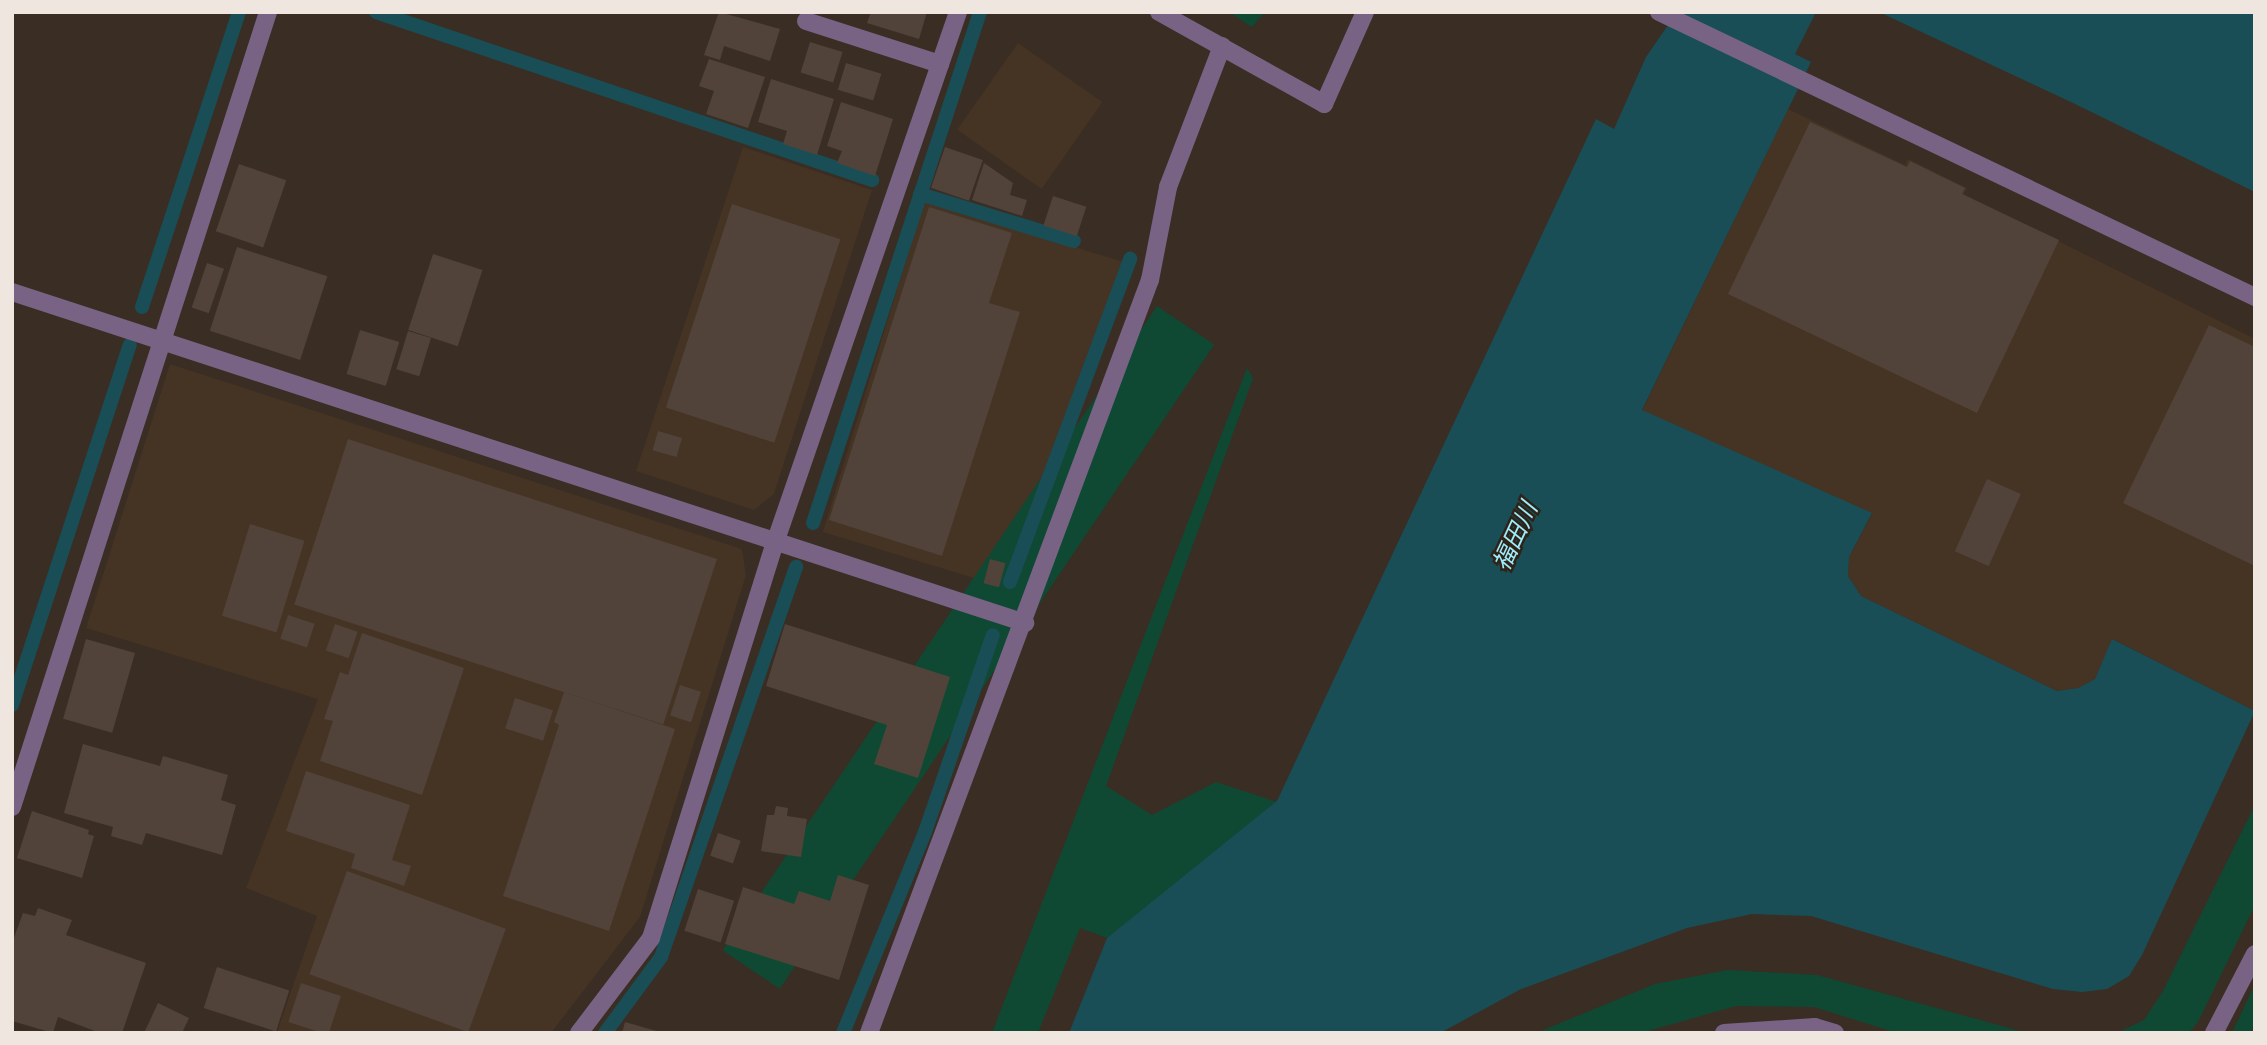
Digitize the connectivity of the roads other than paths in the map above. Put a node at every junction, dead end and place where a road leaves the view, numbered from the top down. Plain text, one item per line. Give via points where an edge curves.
1 (268, 12) edge
2 (958, 12) edge
3 (1159, 12) edge
4 (1365, 12) edge
5 (1659, 12) edge
6 (806, 21) dead end
7 (1222, 46) junction
8 (940, 64) junction
9 (12, 292) edge
10 (2255, 297) edge
11 (163, 340) junction
12 (776, 540) junction
13 (1025, 623) junction
14 (12, 807) edge
15 (2255, 954) edge
16 (579, 1033) edge
17 (869, 1033) edge
18 (1724, 1033) edge
19 (1835, 1033) edge
20 (2214, 1033) edge

1 - 11 street
2 - 8 street
3 - 7 street
4 - 7 street via 1324,104
5 - 10 street
6 - 8 street
7 - 13 street via 1168,187 1150,281
8 - 12 street
9 - 11 street
11 - 12 street
11 - 14 street
12 - 13 street
12 - 16 street via 651,938
13 - 17 street
15 - 20 street
18 - 19 street via 1815,1027

